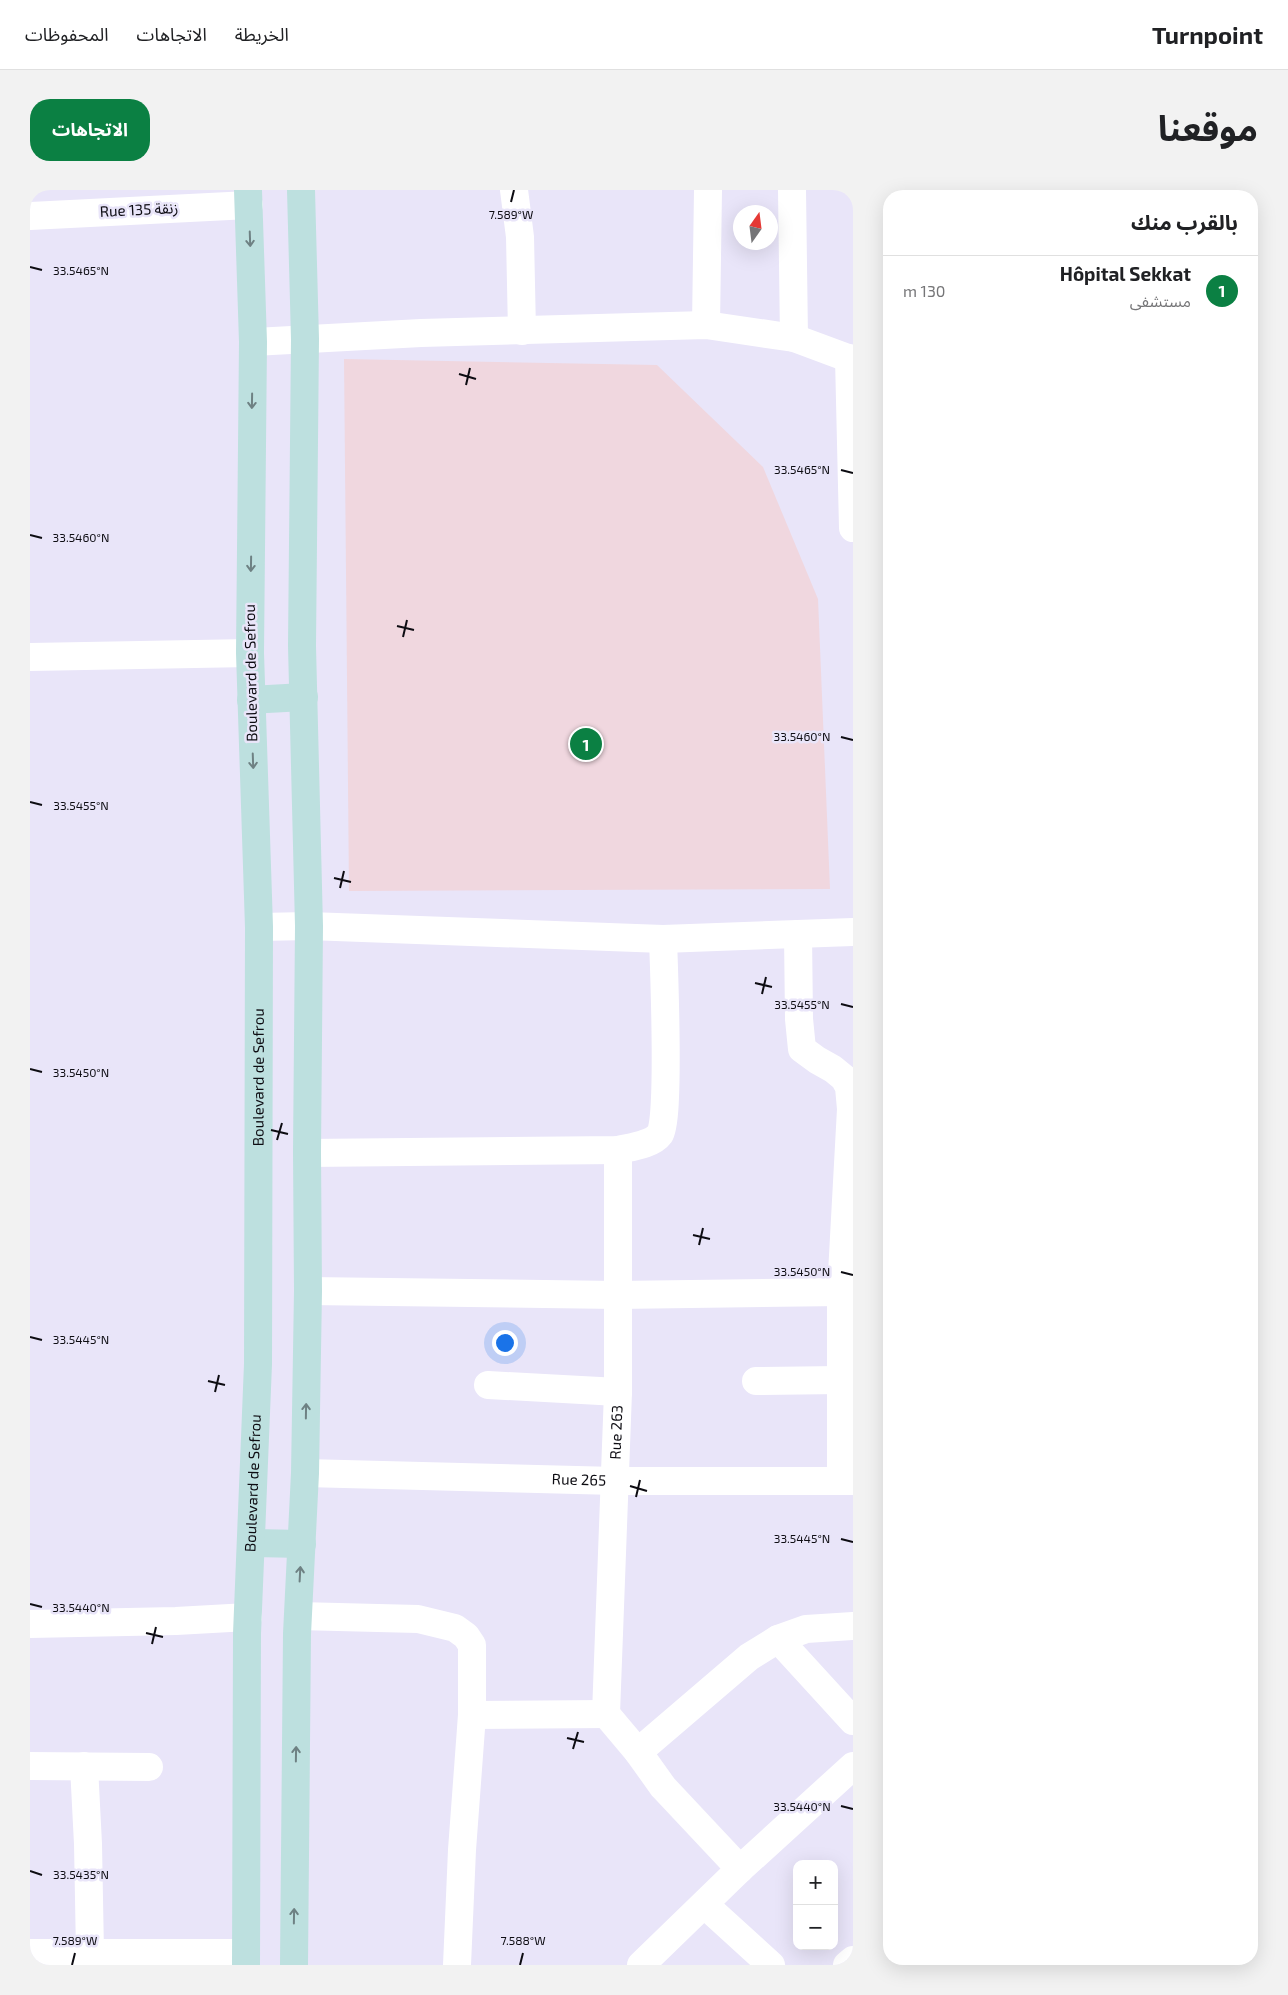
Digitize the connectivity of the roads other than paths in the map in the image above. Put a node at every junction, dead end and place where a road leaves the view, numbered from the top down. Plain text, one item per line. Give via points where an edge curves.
1 (301, 190) edge
2 (514, 190) edge
3 (708, 190) edge
4 (792, 190) edge
5 (248, 198) edge
6 (30, 216) edge
7 (706, 325) junction
8 (522, 331) junction
9 (794, 338) junction
10 (305, 339) junction
11 (253, 342) junction
12 (851, 359) edge
13 (853, 528) edge
14 (250, 653) junction
15 (30, 657) edge
16 (304, 697) junction
17 (250, 700) junction
18 (309, 926) junction
19 (259, 927) junction
20 (853, 932) edge
21 (798, 934) junction
22 (664, 939) junction
23 (618, 1150) junction
24 (307, 1154) junction
25 (308, 1290) junction
26 (842, 1292) junction
27 (617, 1296) junction
28 (840, 1380) junction
29 (756, 1381) dead end
30 (488, 1385) dead end
31 (618, 1392) junction
32 (305, 1473) junction
33 (616, 1481) junction
34 (847, 1481) edge
35 (251, 1543) junction
36 (302, 1544) junction
37 (298, 1616) junction
38 (248, 1617) junction
39 (30, 1624) edge
40 (853, 1626) edge
41 (778, 1639) junction
42 (606, 1714) junction
43 (472, 1715) junction
44 (853, 1721) edge
45 (638, 1752) junction
46 (30, 1766) edge
47 (84, 1766) junction
48 (853, 1766) edge
49 (149, 1767) dead end
50 (740, 1869) junction
51 (705, 1904) junction
52 (30, 1953) edge
53 (90, 1953) junction
54 (245, 1959) edge
55 (853, 1960) edge
56 (294, 1965) edge
57 (457, 1965) edge
58 (641, 1965) edge
59 (771, 1965) edge
60 (847, 1965) edge

1 - 10 street
2 - 8 street via 520,237
3 - 7 street
4 - 9 street
5 - 6 street, Rue 135 زنقة
5 -> 11 street, Boulevard de Sefrou
7 - 8 street
7 - 9 street
8 - 10 street
9 - 12 street
10 - 11 street
10 - 16 street
11 -> 14 street, Boulevard de Sefrou
12 - 13 street
14 - 15 street
14 - 17 street, Boulevard de Sefrou
16 - 17 street
16 - 18 street
17 -> 19 street, Boulevard de Sefrou
18 - 19 street
18 - 22 street
18 - 24 street
19 - 35 street, Boulevard de Sefrou via 258,1364
20 - 21 street
21 - 22 street
21 - 26 street via 802,1048 844,1078 850,1094
22 - 23 street via 664,1126 655,1140
23 - 24 street
23 - 27 street, Rue 263
24 - 25 street
25 - 27 street
32 -> 25 street
26 - 27 street
26 - 28 street
27 - 31 street, Rue 263
28 - 29 street
28 - 34 street
30 - 31 street
31 - 33 street, Rue 263
32 - 33 street, Rue 265
32 - 36 street
33 - 34 street, Rue 265
33 - 42 street, Rue 263
35 - 36 street
35 - 38 street, Boulevard de Sefrou
37 -> 36 street
37 - 43 street via 418,1619 455,1628 472,1645
56 -> 37 street
38 - 39 street
38 - 54 street, Boulevard de Sefrou
40 - 41 street via 806,1629
41 - 44 street
41 - 45 street via 742,1662
42 - 43 street
42 - 45 street
43 - 57 street
45 - 50 street via 663,1787
46 - 47 street
47 - 49 street
47 - 53 street
48 - 50 street
50 - 51 street
51 - 58 street
51 - 59 street
52 - 53 street
53 - 54 street
55 - 60 street

